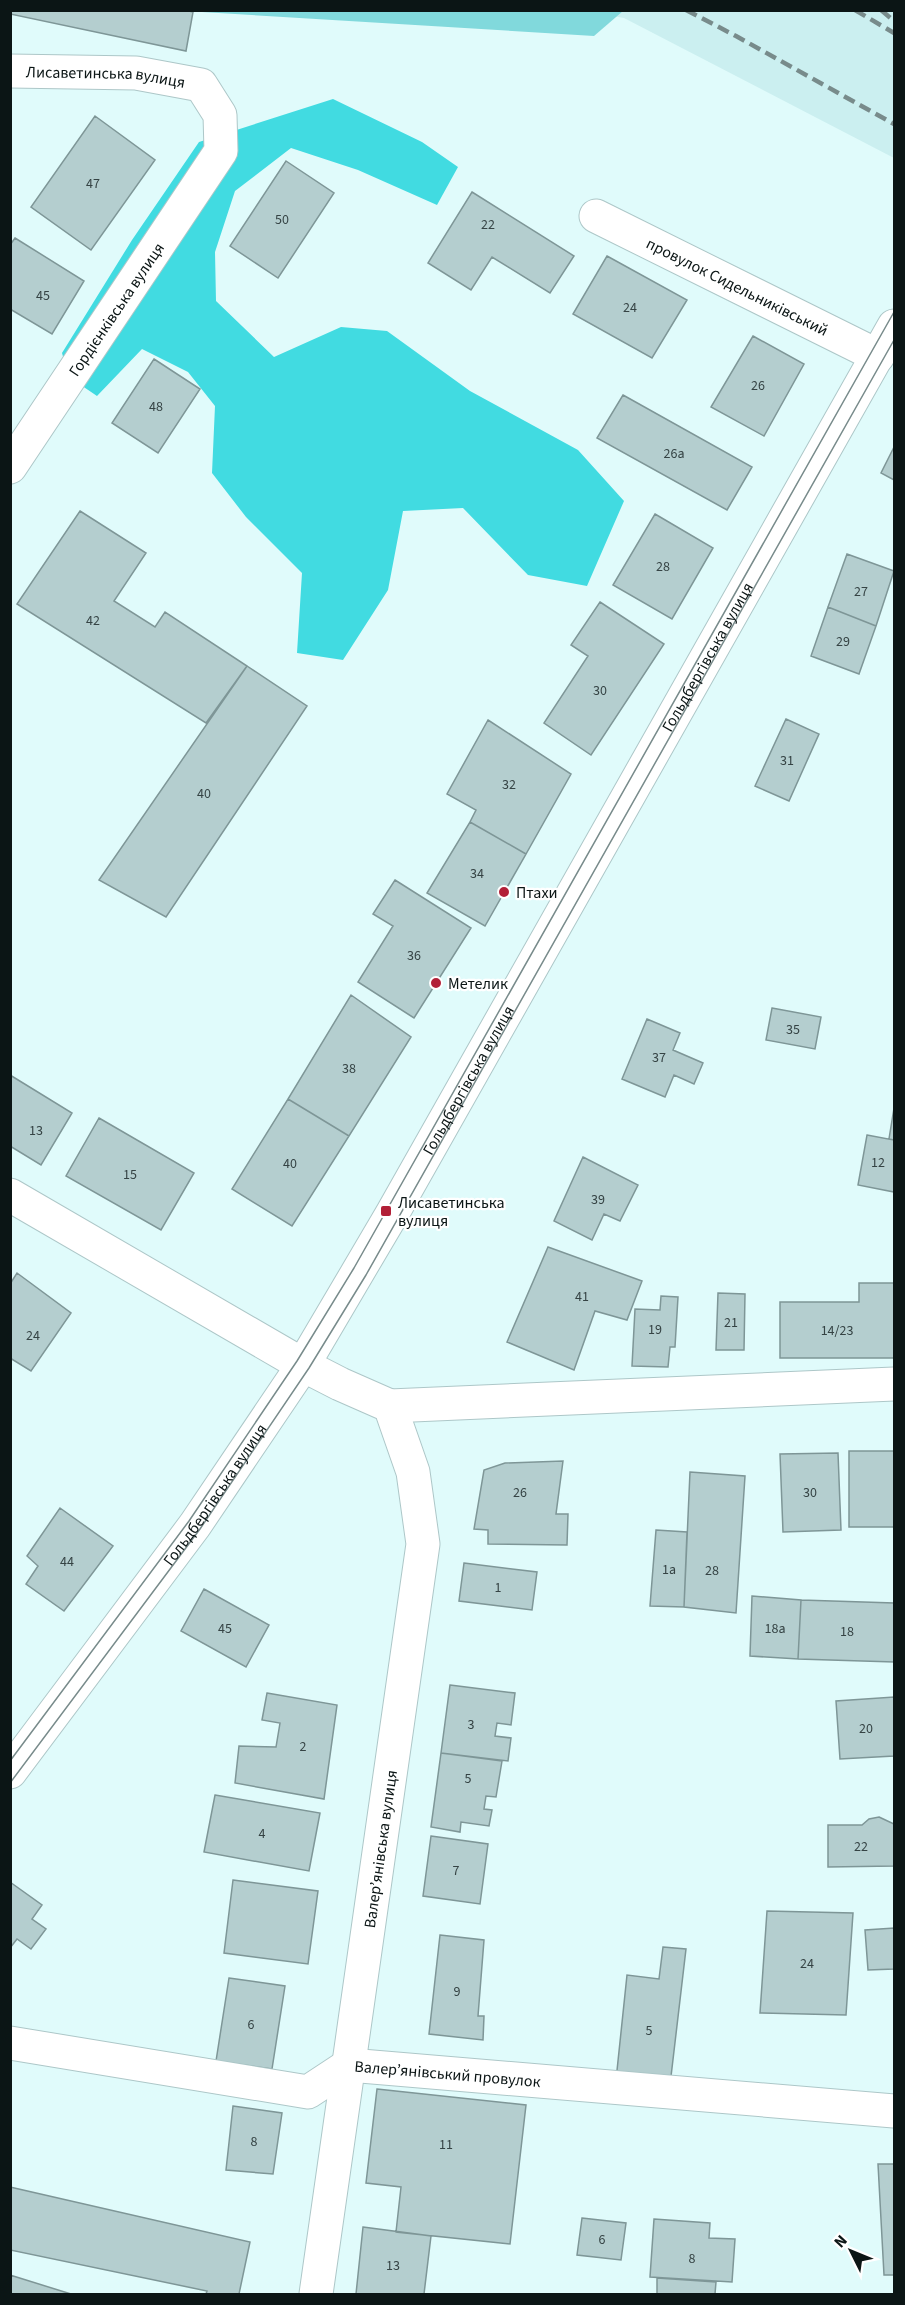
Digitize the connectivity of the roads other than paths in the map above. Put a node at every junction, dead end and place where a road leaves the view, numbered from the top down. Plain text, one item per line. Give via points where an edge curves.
1 (10, 71) edge
2 (221, 151) joint
3 (596, 216) dead end
4 (894, 326) edge
5 (878, 356) junction
6 (10, 467) edge
7 (10, 1195) edge
8 (303, 1365) junction
9 (894, 1384) edge
10 (390, 1406) junction
11 (10, 1772) edge
12 (10, 2043) edge
13 (349, 2065) junction
14 (894, 2111) edge
15 (316, 2295) edge

1 - 2 street, Лисаветинська вулиця via 136,73 201,85 220,115
2 - 6 street, Гордієнківська вулиця
3 - 5 street, провулок Сидельниківський
4 - 5 street, Гольдбергівська вулиця
5 - 8 street, Гольдбергівська вулиця via 387,1224
7 - 8 street
8 - 10 street
8 - 11 street, Гольдбергівська вулиця via 195,1525
9 - 10 street
10 - 13 street, Валер’янівська вулиця via 413,1472 423,1544
12 - 13 street, Валер’янівський провулок via 308,2092
13 - 14 street, Валер’янівський провулок
13 - 15 street, Валер’янівська вулиця

